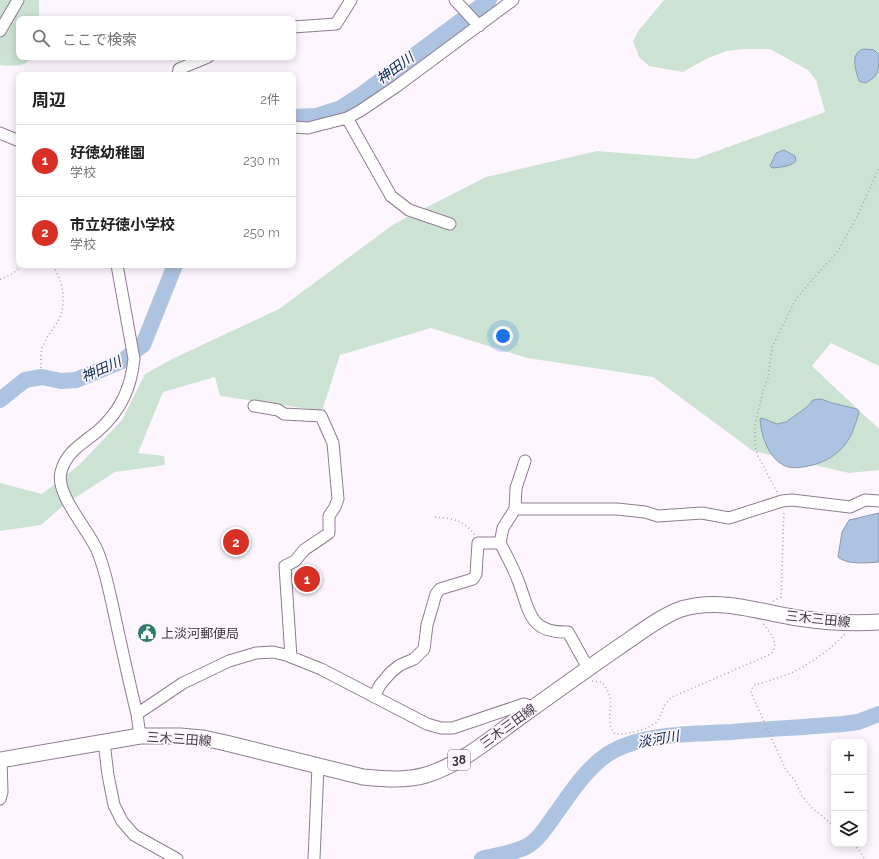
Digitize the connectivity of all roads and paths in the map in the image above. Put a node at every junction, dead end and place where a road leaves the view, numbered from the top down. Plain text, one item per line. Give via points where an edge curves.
1 (18, 0) edge
2 (351, 0) edge
3 (455, 0) edge
4 (513, 0) edge
5 (473, 18) junction
6 (296, 27) edge
7 (0, 31) edge
8 (201, 60) edge
9 (178, 72) edge
10 (347, 118) junction
11 (296, 127) edge
12 (0, 133) edge
13 (16, 140) edge
14 (879, 168) edge
15 (450, 224) dead end
16 (20, 268) edge
17 (54, 268) edge
18 (118, 268) edge
19 (0, 279) edge
20 (41, 368) dead end
21 (254, 406) dead end
22 (525, 461) dead end
23 (782, 501) junction
24 (879, 501) edge
25 (515, 510) junction
26 (435, 517) dead end
27 (478, 543) junction
28 (500, 543) junction
29 (753, 610) junction
30 (879, 622) edge
31 (857, 624) junction
32 (291, 657) junction
33 (587, 675) junction
34 (374, 698) junction
35 (533, 708) junction
36 (137, 714) junction
37 (140, 736) junction
38 (104, 742) junction
39 (0, 760) edge
40 (318, 766) junction
41 (0, 799) edge
42 (831, 824) edge
43 (856, 847) edge
44 (178, 859) edge
45 (314, 859) edge
46 (865, 859) edge

1 - 7 street
2 - 6 street via 336,24
3 - 5 street
4 - 5 street
5 - 10 street via 397,86
8 - 9 street via 179,69
10 - 11 street via 308,128
10 - 15 street via 390,196 409,210
12 - 13 street
14 - 23 path via 838,251 796,299 772,347 768,378 754,425 754,443 757,454
16 - 19 path
17 - 20 path via 60,280 63,305 60,318 42,346
18 - 36 street via 134,359 127,392 118,409 99,430 76,447 66,459 60,473 64,495 97,549 106,576
21 - 32 street via 278,410 284,414 321,416 332,443 338,499 329,516 329,533 285,566
22 - 25 street via 516,488
23 - 24 street via 850,507 865,500
23 - 25 street via 730,518 702,513 658,516 617,509
23 - 29 path via 782,596
25 - 28 street via 503,528
26 - 27 path via 462,522 469,527
27 - 28 street
27 - 34 street via 476,574 473,579 440,589 436,594 427,625 424,649 414,660 400,665 391,672 380,685
28 - 33 street via 514,569 529,613 545,629 568,632
29 - 31 main road, 三木三田線 / 38
29 - 33 main road, 三木三田線 / 38 via 720,604 699,605 680,610 642,631
29 - 33 path via 774,642 775,649 770,654 672,697 665,703 658,721 653,726 621,735 615,734 610,729 610,698 606,688 602,682
30 - 31 main road, 三木三田線 / 38
31 - 42 path via 814,660 787,675 753,686 751,693 802,796
32 - 34 street via 321,669
32 - 36 street via 273,652 256,653 229,661 183,683
33 - 35 main road, 三木三田線 / 38
34 - 35 street via 427,724 441,728 453,728 524,704
35 - 40 main road, 三木三田線 / 38 via 469,754 448,767 425,775 384,780
36 - 37 street
37 - 38 main road, 三木三田線 / 38
37 - 40 main road, 三木三田線 / 38 via 203,738
38 - 39 main road, 三木三田線 / 38
38 - 44 street via 114,805 122,822 134,835
39 - 41 street
40 - 45 street
43 - 46 path

